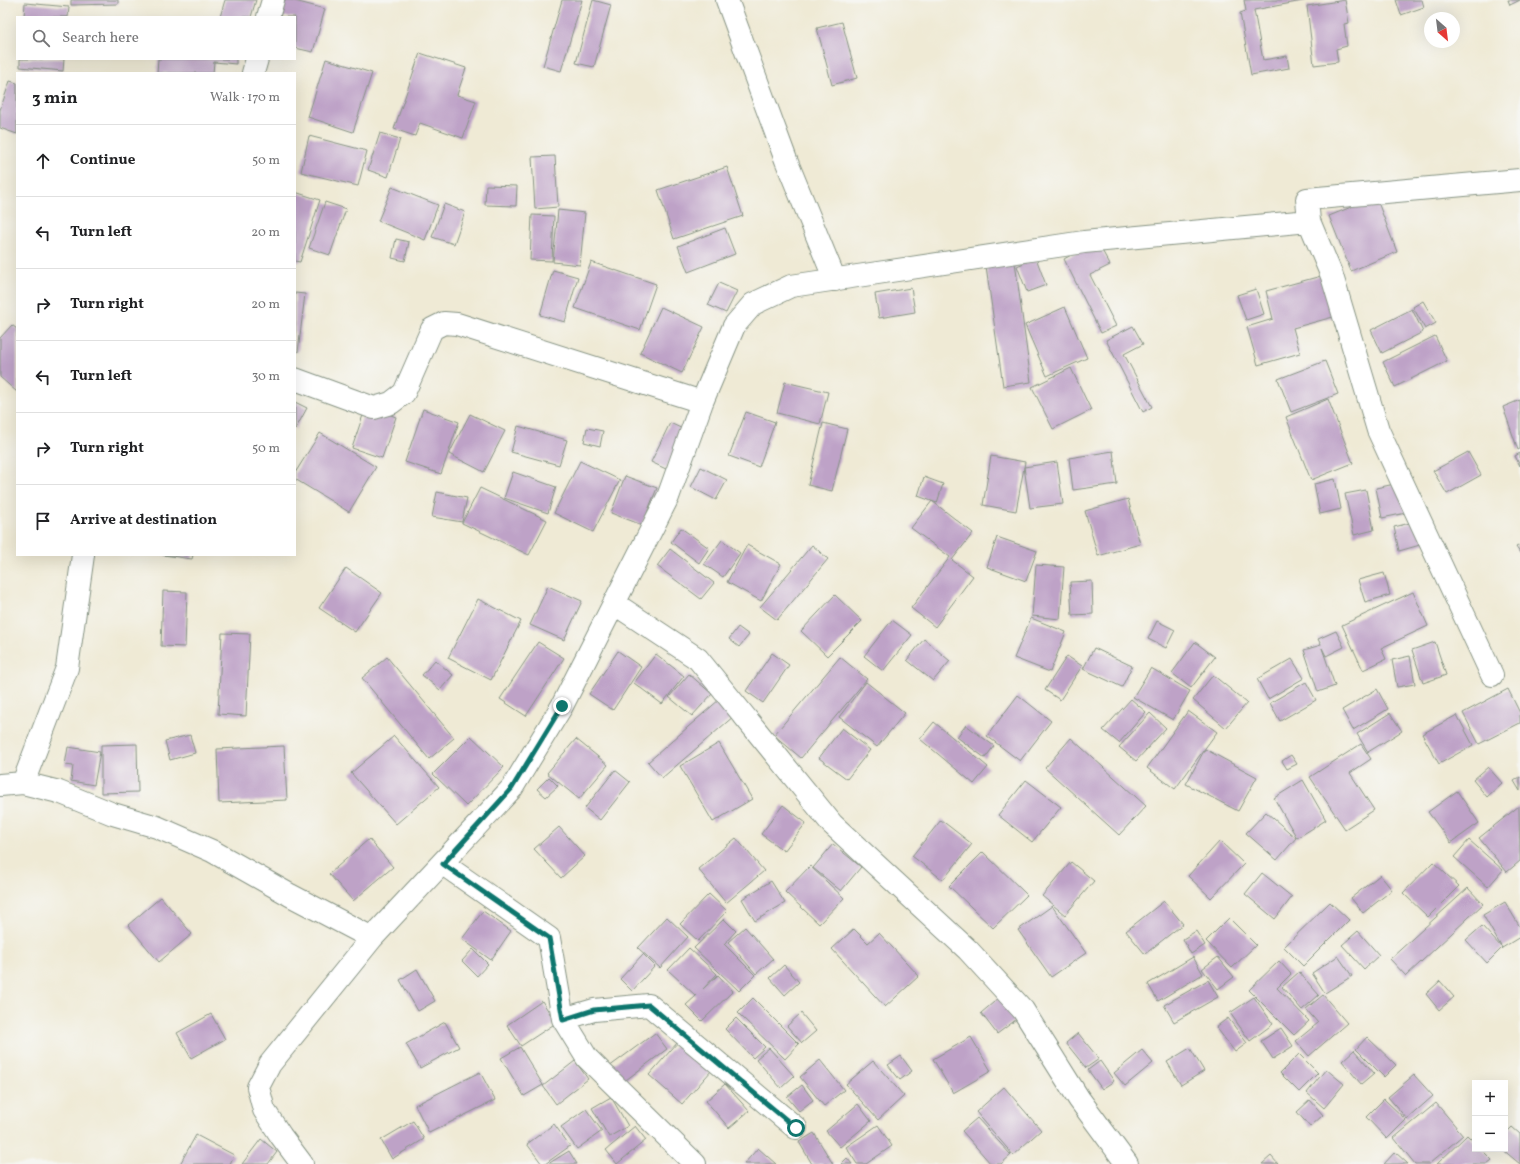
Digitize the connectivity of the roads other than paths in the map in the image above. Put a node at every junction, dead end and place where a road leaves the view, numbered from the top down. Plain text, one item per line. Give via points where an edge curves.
1 (272, 0) edge
2 (727, 0) edge
3 (268, 16) edge
4 (257, 60) edge
5 (253, 72) edge
6 (1520, 180) edge
7 (1309, 221) junction
8 (835, 280) junction
9 (296, 379) edge
10 (702, 402) junction
11 (83, 556) edge
12 (615, 604) junction
13 (1492, 674) dead end
14 (23, 783) junction
15 (0, 785) edge
16 (443, 864) junction
17 (372, 938) junction
18 (563, 1020) junction
19 (796, 1128) dead end
20 (302, 1164) edge
21 (695, 1164) edge
22 (1127, 1164) edge

1 - 3 street
2 - 8 street via 786,160
4 - 5 street
6 - 7 street via 1307,199
7 - 8 street via 1084,242
7 - 13 street via 1332,276 1378,430
8 - 10 street via 791,286 753,304 734,326
9 - 10 street via 374,408 392,403 404,393 432,329 444,323 456,324
10 - 12 street via 668,497
11 - 14 street via 67,668
12 - 16 street via 562,706 512,788
12 - 22 street via 698,659 832,824 968,950 1023,1010 1079,1099
14 - 15 street
14 - 17 street via 59,792 113,814 157,827 212,851
16 - 17 street
16 - 18 street via 549,938
17 - 20 street via 270,1064 258,1087 264,1110
18 - 19 street via 594,1010 649,1005
18 - 21 street via 588,1058

